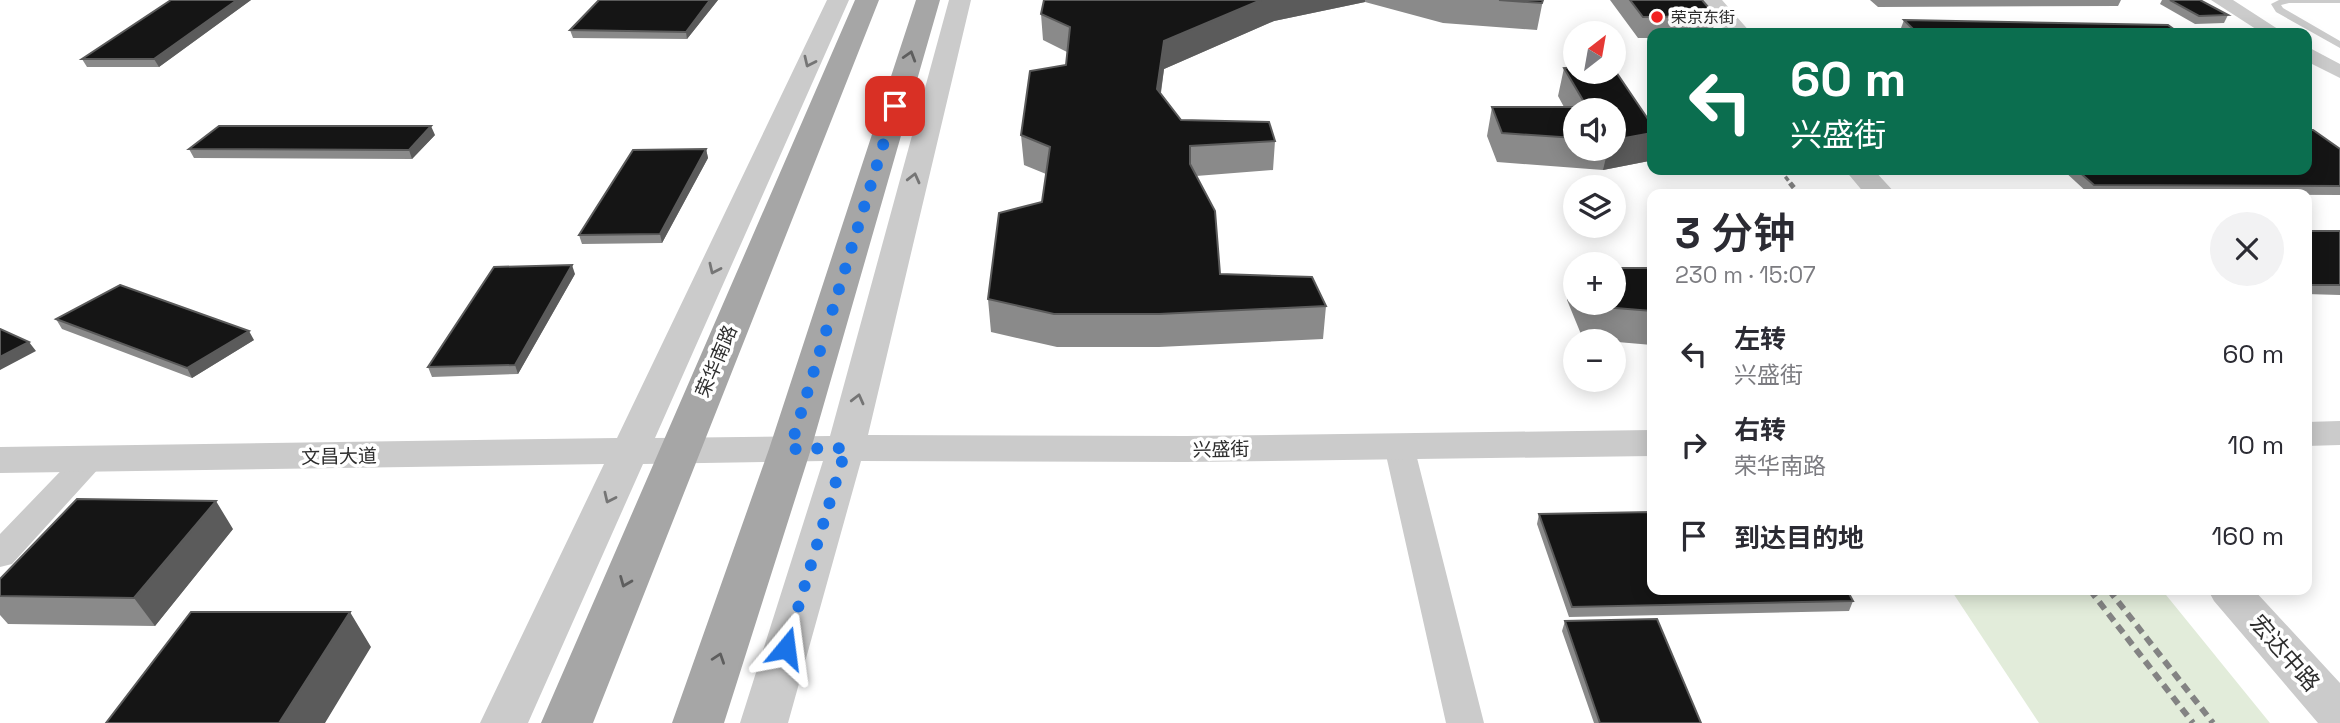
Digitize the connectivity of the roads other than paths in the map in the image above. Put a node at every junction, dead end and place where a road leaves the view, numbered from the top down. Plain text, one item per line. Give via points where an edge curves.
1 (838, 0) edge
2 (867, 0) edge
3 (928, 0) edge
4 (960, 0) edge
5 (1710, 0) edge
6 (2220, 0) edge
7 (2340, 0) edge
8 (1735, 28) edge
9 (2267, 28) edge
10 (2310, 28) edge
11 (2312, 29) edge
12 (2340, 45) edge
13 (2312, 56) edge
14 (2340, 72) edge
15 (1864, 175) edge
16 (793, 179) junction
17 (1876, 189) edge
18 (732, 230) junction
19 (2340, 433) edge
20 (2312, 434) edge
21 (1647, 443) edge
22 (1399, 446) junction
23 (846, 448) junction
24 (790, 449) junction
25 (679, 451) junction
26 (630, 452) junction
27 (0, 460) edge
28 (89, 460) junction
29 (0, 555) edge
30 (2233, 595) edge
31 (2340, 715) edge
32 (504, 723) edge
33 (567, 723) edge
34 (698, 723) edge
35 (764, 723) edge
36 (1465, 723) edge

1 -> 18 street
2 - 16 main road, 荣华南路
24 -> 3 main road
23 -> 4 street
5 - 8 street
6 - 9 street
7 - 10 lane via 2276,4
11 - 12 lane
13 - 14 street
15 - 17 street
16 - 18 street
16 - 25 main road, 荣华南路
18 -> 26 street
19 - 20 street
21 - 22 street, 兴盛街
22 - 23 street, 兴盛街
22 - 36 street
23 - 24 street, 兴盛街
23 - 35 street
24 - 25 street, 兴盛街
34 -> 24 main road
25 - 26 street, 文昌大道
25 -> 33 main road, 荣华南路
26 - 28 street, 文昌大道
26 -> 32 street
27 - 28 street, 文昌大道
28 - 29 street
30 - 31 street, 宏达中路

